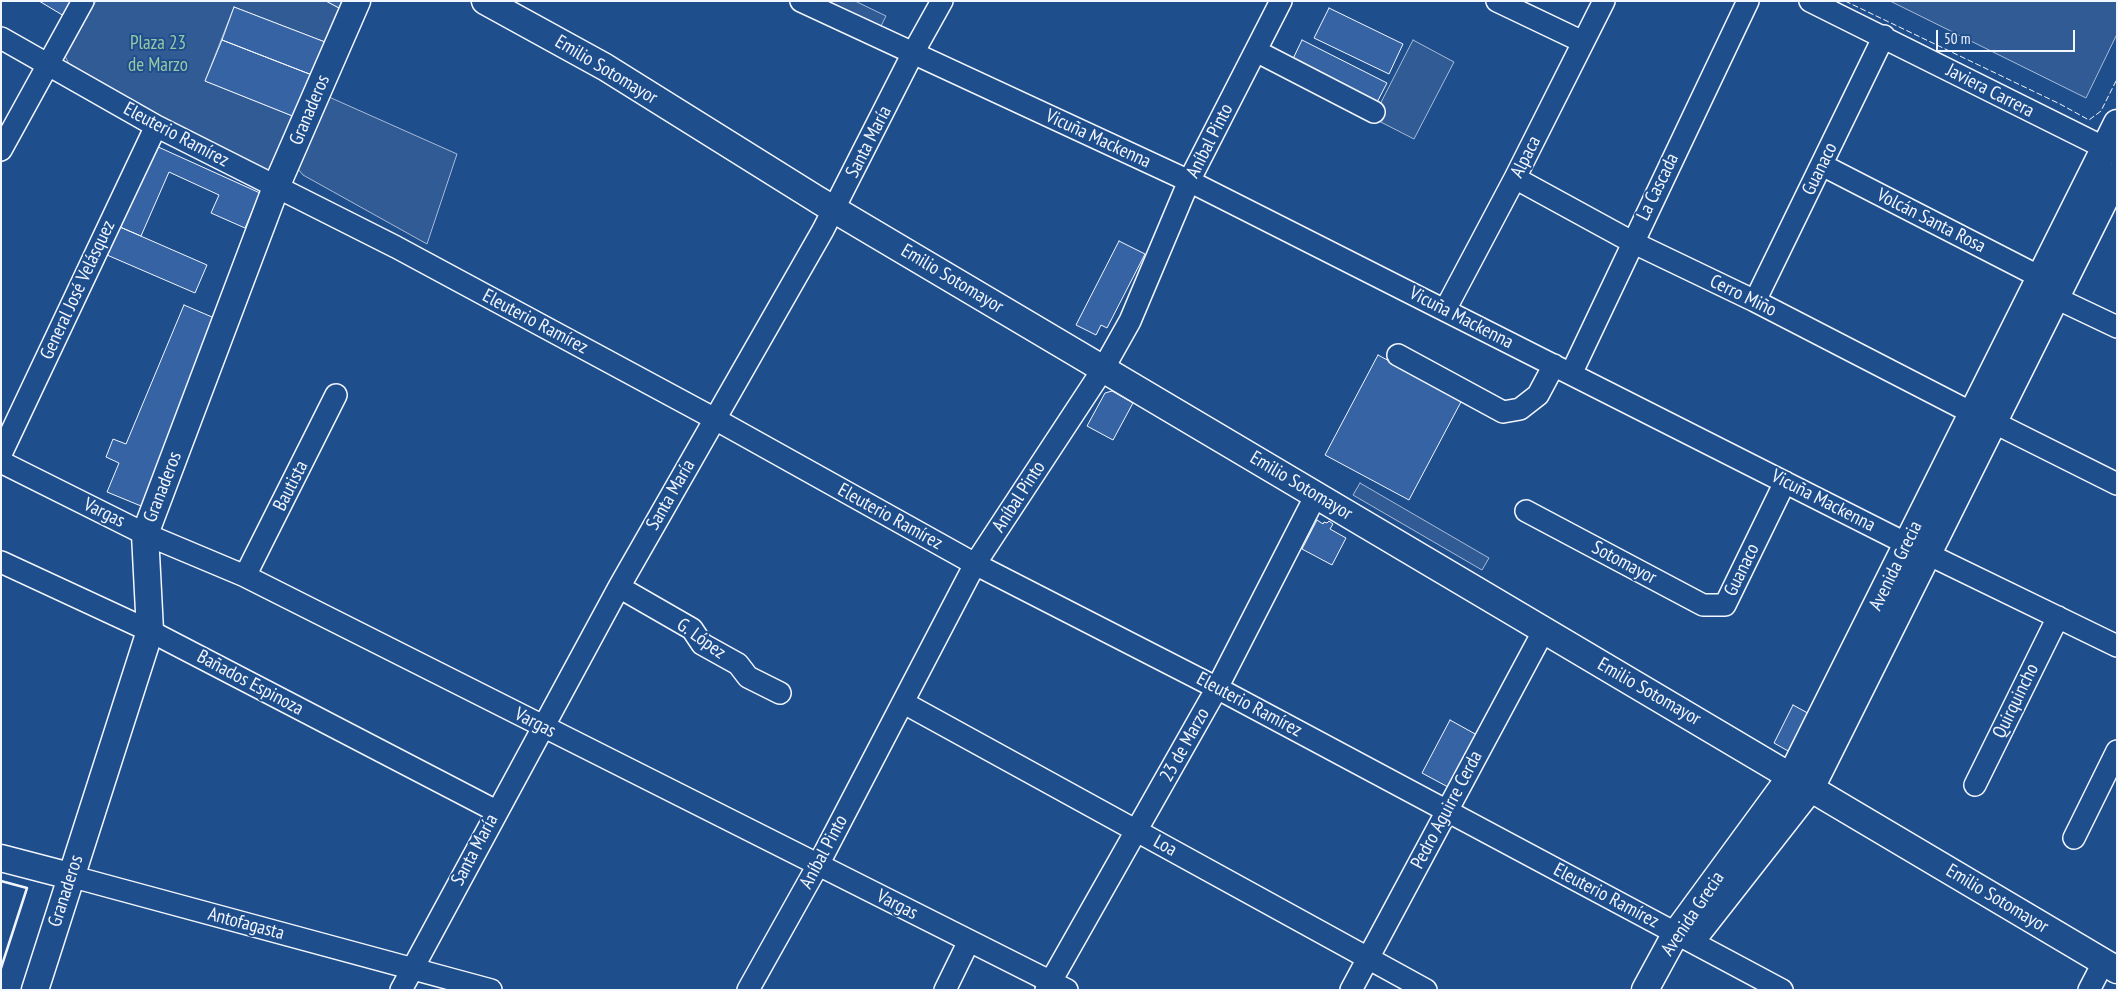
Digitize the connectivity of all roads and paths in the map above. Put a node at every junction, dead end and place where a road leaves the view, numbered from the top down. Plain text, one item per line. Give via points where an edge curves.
1 (83, 1) edge
2 (357, 1) edge
3 (801, 1) edge
4 (942, 1) edge
5 (1281, 1) edge
6 (1497, 1) edge
7 (1604, 1) edge
8 (1748, 1) edge
9 (1810, 1) edge
10 (496, 4) edge
11 (1884, 36) junction
12 (1, 38) edge
13 (1583, 42) junction
14 (1256, 51) junction
15 (913, 53) junction
16 (47, 64) junction
17 (1374, 112) dead end
18 (2117, 123) edge
19 (156, 126) junction
20 (1, 150) edge
21 (2110, 151) edge
22 (1822, 165) junction
23 (2117, 175) edge
24 (1515, 178) junction
25 (1189, 181) junction
26 (276, 188) junction
27 (834, 209) junction
28 (1632, 242) junction
29 (2040, 277) junction
30 (2056, 298) junction
31 (1754, 302) junction
32 (1445, 310) junction
33 (2117, 327) edge
34 (1398, 355) dead end
35 (1103, 368) junction
36 (1562, 369) junction
37 (336, 395) dead end
38 (1983, 418) junction
39 (715, 419) junction
40 (1, 454) edge
41 (1, 462) edge
42 (1785, 482) junction
43 (2117, 484) edge
44 (1316, 495) junction
45 (1526, 511) dead end
46 (145, 534) junction
47 (1917, 549) junction
48 (1, 562) edge
49 (976, 564) junction
50 (245, 576) junction
51 (619, 587) junction
52 (1725, 605) joint
53 (2058, 617) junction
54 (150, 630) junction
55 (1544, 630) junction
56 (2117, 646) edge
57 (1217, 688) junction
58 (780, 694) dead end
59 (904, 703) junction
60 (542, 727) junction
61 (2117, 750) edge
62 (1801, 782) junction
63 (1975, 785) dead end
64 (496, 811) junction
65 (1446, 811) junction
66 (1137, 831) junction
67 (2074, 838) dead end
68 (1, 858) edge
69 (818, 865) junction
70 (70, 876) junction
71 (1684, 937) junction
72 (969, 941) junction
73 (1367, 958) junction
74 (2110, 967) edge
75 (412, 969) junction
76 (1054, 987) edge
77 (35, 990) edge
78 (401, 990) edge
79 (491, 990) edge
80 (748, 990) edge
81 (945, 990) edge
82 (1351, 990) edge
83 (1426, 990) edge
84 (1645, 990) edge
85 (1665, 990) edge
86 (1782, 990) edge
87 (2089, 990) edge

1 - 16 street
2 - 26 main road, Granaderos
3 - 15 street, Vicuña Mackenna
4 - 15 street, Santa María
5 - 14 street, Aníbal Pinto
6 - 13 street
7 - 13 street, Alpaca
8 - 28 street, La Cascada
9 - 11 street, Javiera Carrera
10 - 27 main road, Emilio Sotomayor
11 - 21 street, Javiera Carrera
11 - 22 street, Guanaco
12 - 16 street, Eleuterio Ramírez
13 - 24 street, Alpaca
14 - 17 street
14 - 25 street, Aníbal Pinto
15 - 25 street, Vicuña Mackenna
15 - 27 street, Santa María
16 - 19 street, Eleuterio Ramírez
16 - 20 street
18 - 21 main road, Avenida Grecia
19 - 26 street, Eleuterio Ramírez
19 - 40 street, General José Velásquez
21 - 29 main road, Avenida Grecia
22 - 29 street, Volcán Santa Rosa
22 - 31 street, Guanaco
23 - 30 main road, Avenida Grecia
24 - 28 street, Cerro Miño
24 - 32 street, Alpaca
25 - 32 street, Vicuña Mackenna
25 - 35 street, Aníbal Pinto via 1130,321
26 - 39 street, Eleuterio Ramírez via 396,247
26 - 46 main road, Granaderos
27 - 35 main road, Emilio Sotomayor
27 - 39 street, Santa María
28 - 31 street, Cerro Miño
28 - 36 street, La Cascada
29 - 38 main road, Avenida Grecia
30 - 33 street
30 - 38 main road, Avenida Grecia
31 - 38 street, Cerro Miño
32 - 36 street, Vicuña Mackenna
34 - 36 street, La Cascada via 1503,412 1520,409
35 - 44 main road, Emilio Sotomayor
35 - 49 street, Aníbal Pinto
36 - 42 street, Vicuña Mackenna
37 - 50 street, Bautista
38 - 43 street, Cerro Miño
38 - 47 main road, Avenida Grecia
39 - 49 street, Eleuterio Ramírez
39 - 51 street, Santa María
41 - 46 street, Vargas
42 - 47 street, Vicuña Mackenna
42 - 52 street, Guanaco
44 - 55 main road, Emilio Sotomayor
44 - 57 street, 23 de Marzo
45 - 52 street, Sotomayor via 1703,606
46 - 50 street, Vargas
46 - 54 main road, Granaderos
47 - 53 street, Vicuña Mackenna
47 - 62 main road, Avenida Grecia
48 - 54 street, Bañados Espinoza
49 - 57 street, Eleuterio Ramírez
49 - 59 street, Aníbal Pinto
50 - 60 street, Vargas
51 - 58 street, G. López via 692,629 702,644 738,664 748,677
51 - 60 street, Santa María
53 - 56 street, Vicuña Mackenna
53 - 63 street, Quirquincho
54 - 64 street, Bañados Espinoza
54 - 70 main road, Granaderos
55 - 62 main road, Emilio Sotomayor
55 - 65 street, Pedro Aguirre Cerda
57 - 65 street, Eleuterio Ramírez
57 - 66 street, 23 de Marzo
59 - 66 street, Loa
59 - 69 street, Aníbal Pinto
60 - 64 street, Santa María
60 - 69 street, Vargas
61 - 67 street
62 - 71 main road, Avenida Grecia
62 - 74 main road, Emilio Sotomayor
64 - 75 street, Santa María
65 - 71 street, Eleuterio Ramírez
65 - 73 street, Pedro Aguirre Cerda
66 - 73 street, Loa
66 - 76 street, 23 de Marzo
68 - 70 main road, Antofagasta
69 - 72 street, Vargas
69 - 80 street, Aníbal Pinto
70 - 75 street, Antofagasta
70 - 77 main road, Granaderos
71 - 84 main road, Avenida Grecia
71 - 85 main road, Avenida Grecia
71 - 86 street, Eleuterio Ramírez
72 - 76 street, Vargas
72 - 81 street
73 - 82 street, Pedro Aguirre Cerda
73 - 83 street, Loa
74 - 87 street
75 - 78 street, Santa María
75 - 79 street, Antofagasta

